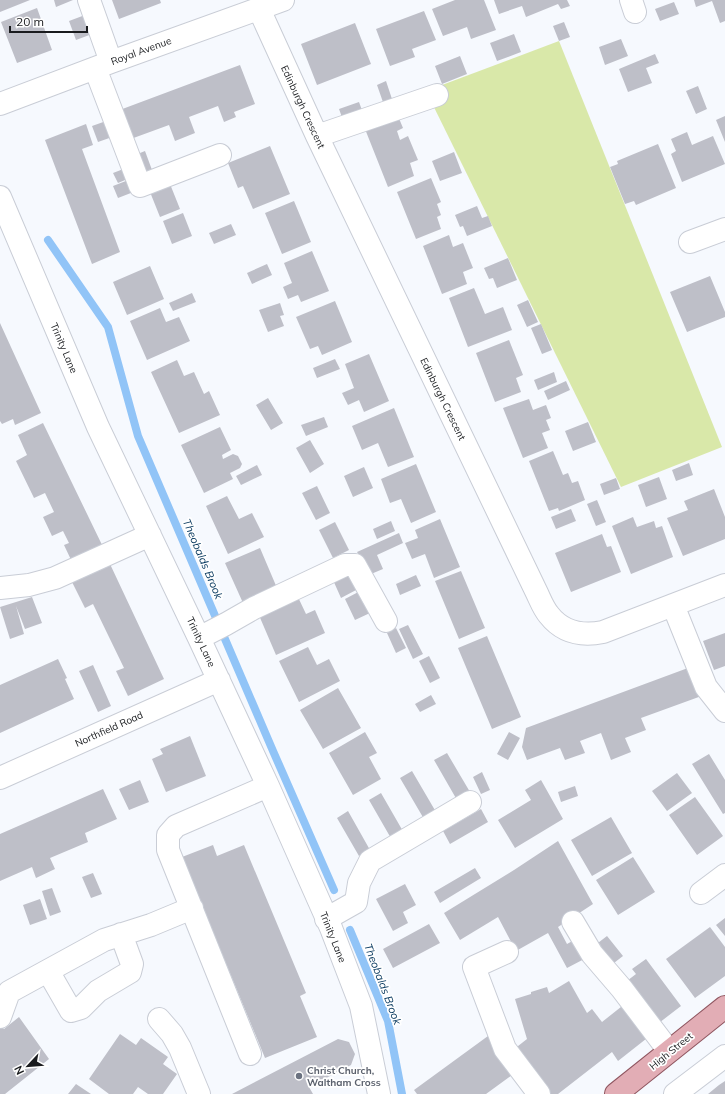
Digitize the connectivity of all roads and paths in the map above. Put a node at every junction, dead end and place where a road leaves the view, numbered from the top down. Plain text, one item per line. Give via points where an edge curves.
1 (90, 0) edge
2 (283, 0) edge
3 (259, 9) junction
4 (103, 65) junction
5 (437, 94) dead end
6 (0, 104) edge
7 (317, 136) junction
8 (220, 155) dead end
9 (0, 197) edge
10 (725, 229) edge
11 (690, 242) dead end
12 (150, 535) junction
13 (725, 585) edge
14 (0, 588) edge
15 (673, 605) junction
16 (386, 620) dead end
17 (213, 631) junction
18 (219, 680) junction
19 (725, 710) edge
20 (0, 778) edge
21 (268, 786) junction
22 (470, 802) dead end
23 (725, 875) edge
24 (700, 893) dead end
25 (192, 908) junction
26 (326, 919) junction
27 (573, 922) dead end
28 (121, 934) junction
29 (507, 952) dead end
30 (48, 971) junction
31 (725, 1007) edge
32 (0, 1016) edge
33 (159, 1019) dead end
34 (669, 1052) junction
35 (250, 1054) dead end
36 (725, 1056) edge
37 (199, 1094) edge
38 (379, 1094) edge
39 (539, 1094) edge
40 (616, 1094) edge
41 (675, 1094) edge

1 - 4 street
2 - 3 street, Royal Avenue
3 - 4 street, Royal Avenue
3 - 7 street, Edinburgh Crescent
4 - 6 street, Royal Avenue
4 - 8 street via 140,186
5 - 7 street
7 - 15 street, Edinburgh Crescent via 550,617 564,628 588,634 603,632
9 - 12 street, Trinity Lane via 98,427
10 - 11 street
12 - 14 street via 55,578 29,585
12 - 17 street, Trinity Lane
13 - 15 street, Edinburgh Crescent
15 - 19 street via 706,688
16 - 17 street via 355,565 345,565 254,608
17 - 18 street, Trinity Lane
18 - 20 street, Northfield Road
18 - 21 street, Trinity Lane
21 - 25 street via 176,826 168,835 168,850
21 - 26 street, Trinity Lane
22 - 26 street via 370,861 358,883 356,902
23 - 24 street
25 - 28 street
25 - 35 street
26 - 38 street, Trinity Lane via 361,1006
27 - 34 street via 592,954
28 - 30 street via 104,940
28 - 30 street via 132,964 130,972 98,991 81,1008 71,1011
29 - 39 street via 474,967 505,1049
30 - 32 street via 9,992
31 - 34 main road, High Street
33 - 37 street via 180,1048
34 - 40 main road, High Street
36 - 41 street

